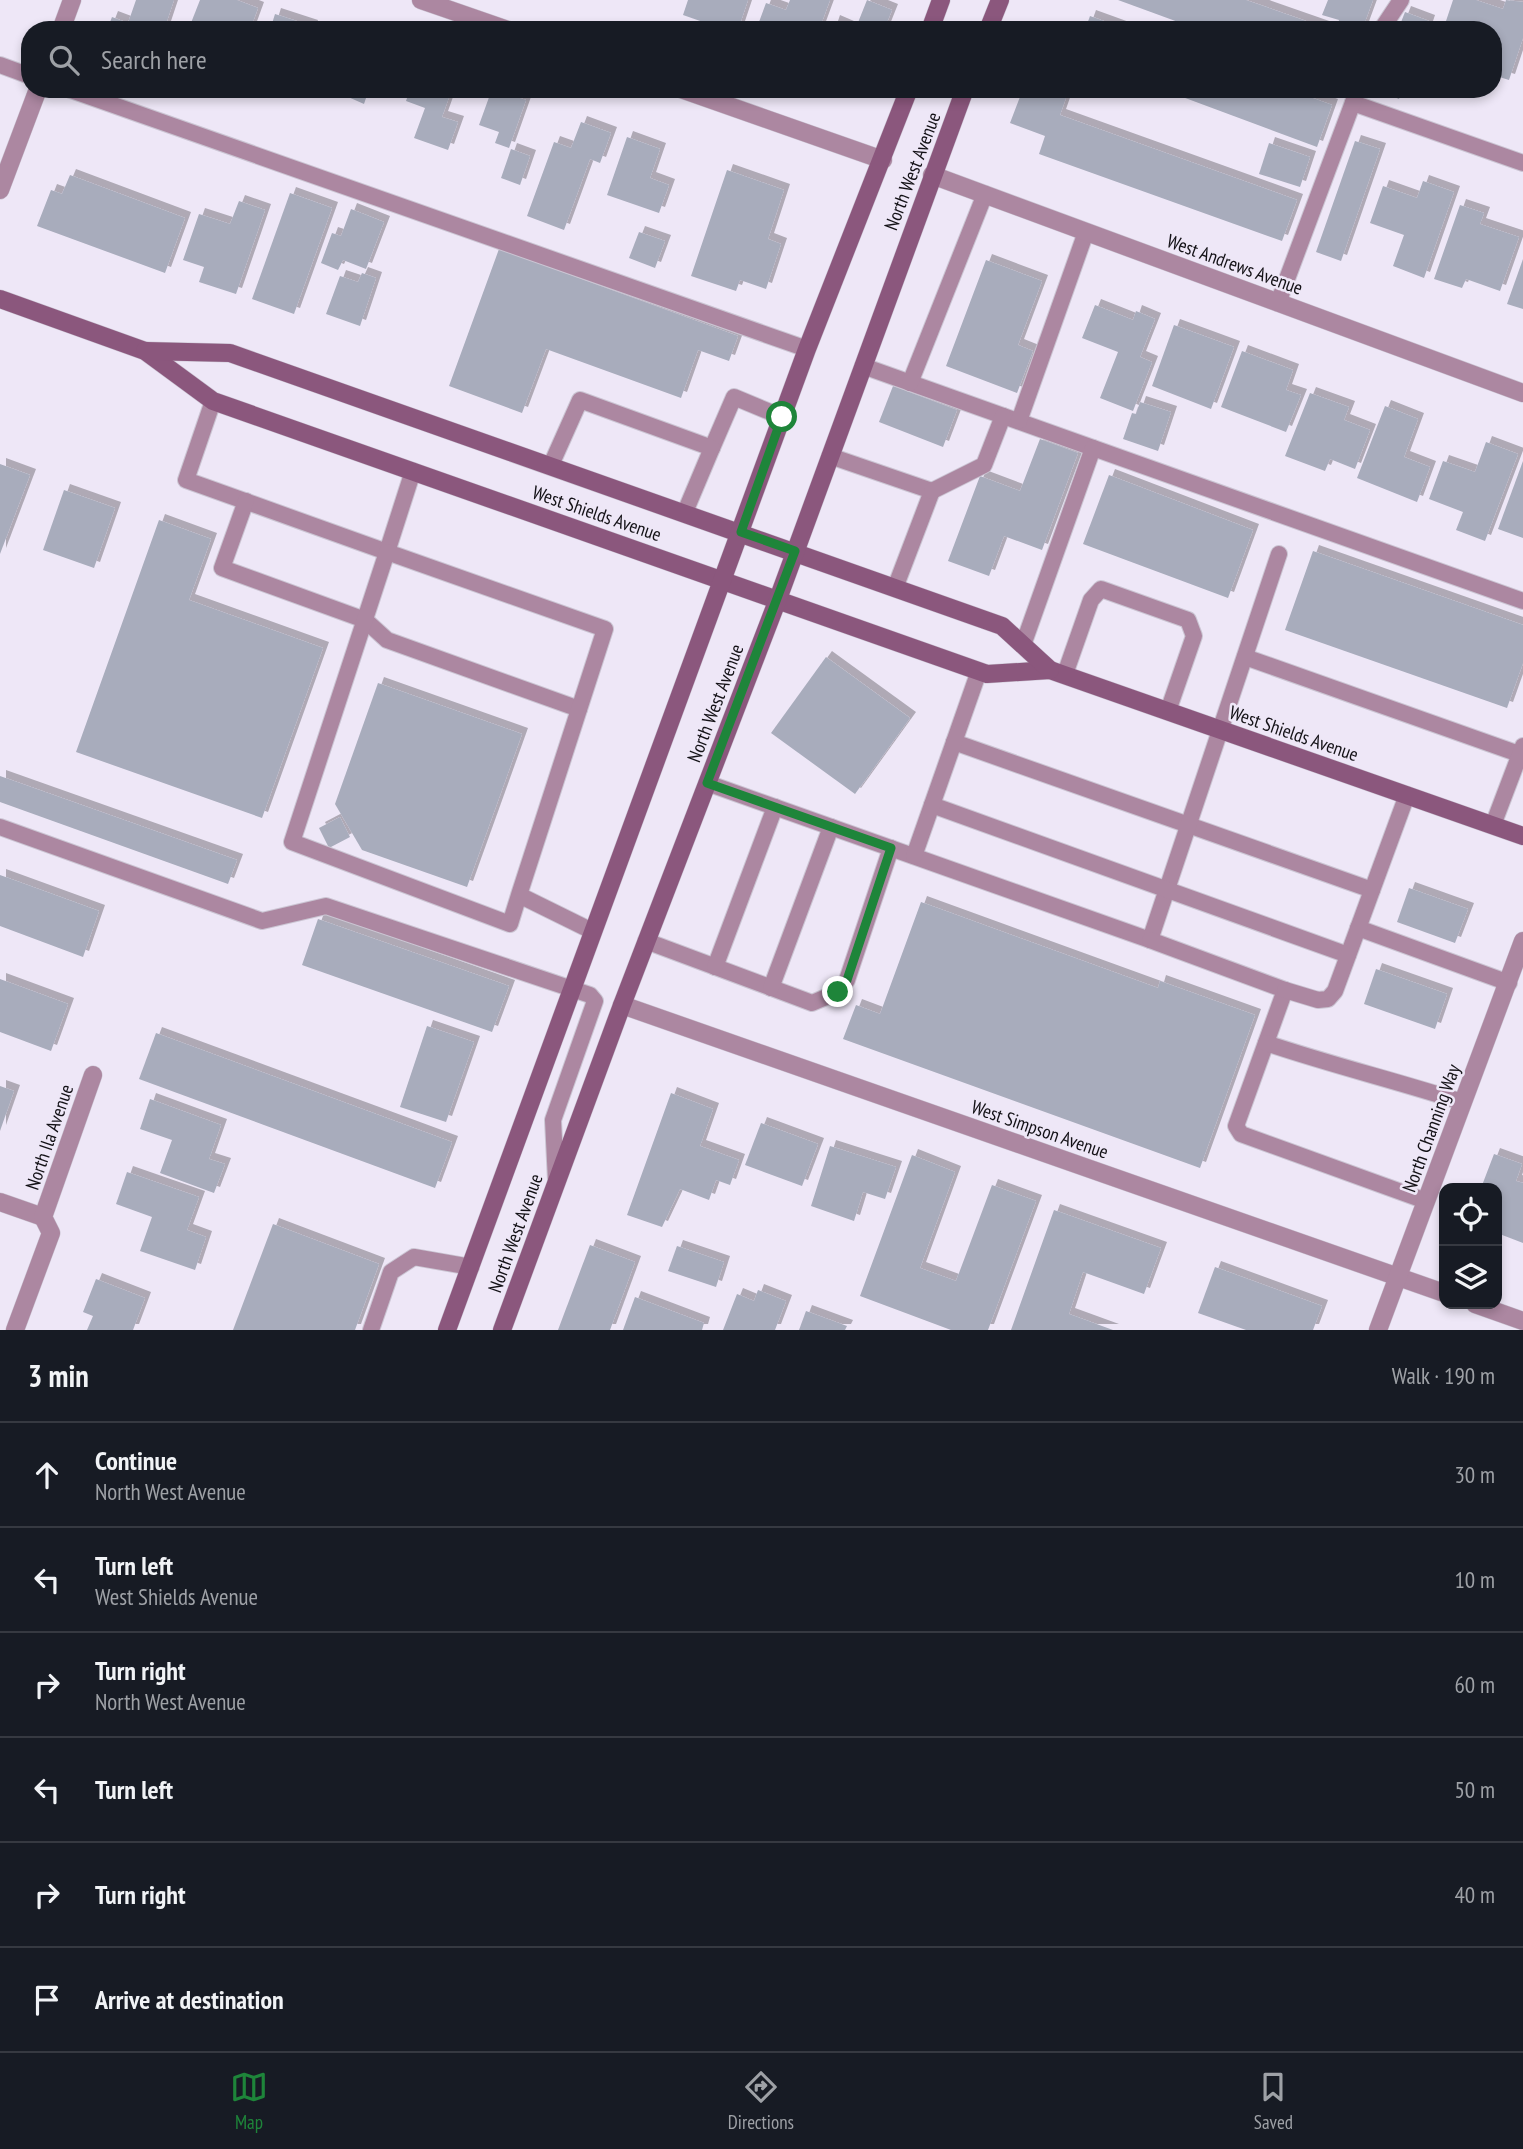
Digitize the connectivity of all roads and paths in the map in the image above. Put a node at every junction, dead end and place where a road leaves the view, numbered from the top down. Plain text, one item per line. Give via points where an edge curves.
1 (72, 0) edge
2 (421, 0) edge
3 (941, 0) edge
4 (1000, 0) edge
5 (1401, 0) edge
6 (64, 21) edge
7 (482, 21) edge
8 (933, 21) edge
9 (992, 21) edge
10 (1387, 21) edge
11 (0, 65) edge
12 (21, 73) edge
13 (35, 98) edge
14 (94, 98) edge
15 (707, 98) edge
16 (906, 98) edge
17 (962, 98) edge
18 (1354, 98) edge
19 (1360, 98) edge
20 (883, 160) junction
21 (1523, 163) edge
22 (932, 175) junction
23 (0, 190) edge
24 (985, 194) junction
25 (1086, 232) junction
26 (0, 299) edge
27 (1278, 303) junction
28 (807, 349) junction
29 (145, 351) junction
30 (863, 366) junction
31 (910, 383) junction
32 (1523, 393) edge
33 (212, 401) junction
34 (1003, 416) junction
35 (782, 417) junction
36 (1019, 421) junction
37 (712, 448) junction
38 (1093, 448) junction
39 (830, 456) junction
40 (551, 465) junction
41 (412, 471) junction
42 (932, 491) junction
43 (246, 501) junction
44 (685, 512) junction
45 (741, 532) junction
46 (795, 551) junction
47 (387, 552) junction
48 (1279, 554) dead end
49 (723, 579) junction
50 (895, 588) junction
51 (778, 599) junction
52 (1523, 601) edge
53 (365, 620) junction
54 (1023, 645) junction
55 (1245, 657) junction
56 (979, 671) junction
57 (1058, 672) junction
58 (579, 709) junction
59 (1168, 711) junction
60 (1221, 730) junction
61 (954, 742) junction
62 (1521, 750) edge
63 (707, 783) junction
64 (1407, 795) junction
65 (932, 806) junction
66 (775, 807) junction
67 (1188, 825) junction
68 (1493, 825) junction
69 (0, 827) edge
70 (831, 827) junction
71 (1523, 836) edge
72 (891, 848) junction
73 (914, 856) junction
74 (1167, 890) junction
75 (1372, 890) junction
76 (519, 895) junction
77 (1358, 928) junction
78 (592, 931) junction
79 (1150, 940) junction
80 (646, 941) junction
81 (1523, 941) edge
82 (1348, 956) junction
83 (715, 967) junction
84 (1509, 983) junction
85 (572, 988) junction
86 (771, 988) junction
87 (1285, 990) junction
88 (622, 1005) junction
89 (1266, 1043) junction
90 (93, 1075) dead end
91 (1462, 1102) junction
92 (556, 1181) junction
93 (1426, 1201) junction
94 (0, 1202) edge
95 (43, 1217) junction
96 (471, 1267) junction
97 (1398, 1276) junction
98 (1439, 1291) edge
99 (1489, 1309) edge
100 (1523, 1321) edge
101 (15, 1330) edge
102 (371, 1330) edge
103 (447, 1330) edge
104 (502, 1330) edge
105 (1378, 1330) edge

1 - 6 street
2 - 7 street
3 - 8 main road
4 - 9 main road
5 - 10 lane
11 - 12 lane
13 - 23 street
14 - 28 lane
15 - 20 street
16 - 20 main road, North West Avenue
17 - 22 main road, North West Avenue
18 - 27 lane
19 - 21 lane
20 - 28 main road, North West Avenue
22 - 24 street, West Andrews Avenue
22 - 30 main road, North West Avenue
24 - 25 street, West Andrews Avenue
24 - 31 lane
25 - 27 street, West Andrews Avenue
25 - 36 lane
26 - 29 main road, West Shields Avenue
27 - 32 street, West Andrews Avenue
28 - 35 main road, North West Avenue
29 - 33 main road, West Shields Avenue
29 - 40 main road, West Shields Avenue via 230,354
30 - 31 lane
30 - 39 main road, North West Avenue
31 - 34 lane
33 - 41 main road, West Shields Avenue
33 - 43 lane via 186,480
34 - 36 lane
34 - 42 lane via 985,465
35 - 37 lane via 734,397
35 - 45 main road, North West Avenue
36 - 38 lane
37 - 40 lane via 580,400
37 - 44 lane
38 - 52 lane
38 - 54 lane
39 - 42 lane
39 - 46 main road, North West Avenue
40 - 44 main road, West Shields Avenue
41 - 47 lane
41 - 49 main road, West Shields Avenue
42 - 50 lane
43 - 47 lane
43 - 53 lane via 222,568
44 - 45 main road, West Shields Avenue
45 - 46 main road, West Shields Avenue
45 - 49 main road, North West Avenue
46 - 50 main road, West Shields Avenue
46 - 51 main road, North West Avenue
47 - 53 lane
47 - 58 lane via 604,629
48 - 55 lane
49 - 51 main road, West Shields Avenue
49 - 78 main road, North West Avenue
50 - 54 main road, West Shields Avenue via 1002,626
51 - 56 main road, West Shields Avenue
51 - 63 main road, North West Avenue
53 - 58 lane via 387,640
53 - 76 lane via 292,842 510,924
54 - 57 main road, West Shields Avenue
55 - 60 lane
55 - 62 lane
56 - 57 main road, West Shields Avenue
56 - 61 lane
57 - 59 main road, West Shields Avenue
57 - 59 lane via 1091,600 1101,589 1188,620 1194,636
58 - 76 lane
59 - 60 main road, West Shields Avenue
60 - 64 main road, West Shields Avenue
60 - 67 lane
61 - 65 lane
61 - 67 lane
62 - 68 lane
63 - 66 lane
63 - 80 main road, North West Avenue
64 - 68 main road, West Shields Avenue
64 - 75 lane
65 - 73 lane
65 - 74 lane
66 - 70 lane
66 - 83 lane
67 - 74 lane
67 - 75 lane
68 - 71 main road, West Shields Avenue
69 - 85 lane via 262,921 326,906
70 - 72 lane
70 - 86 lane
72 - 73 lane
72 - 86 lane via 847,980 838,992 812,1003
73 - 79 lane
74 - 79 lane
74 - 82 lane
75 - 77 lane
76 - 78 lane
77 - 82 lane
77 - 84 lane
78 - 85 main road, North West Avenue
79 - 87 lane
80 - 83 lane
80 - 88 main road, North West Avenue
81 - 84 street, North Channing Way
82 - 87 lane via 1328,999
83 - 86 lane
84 - 91 street, North Channing Way
85 - 92 lane via 595,1001 553,1120
85 - 96 main road, North West Avenue
87 - 89 lane
88 - 92 main road, North West Avenue
88 - 97 street, West Simpson Avenue
89 - 91 lane
89 - 93 lane via 1236,1126 1241,1134
90 - 95 street, North Ila Avenue
91 - 93 street, North Channing Way
92 - 104 main road, North West Avenue
93 - 97 street, North Channing Way
94 - 95 street
95 - 101 street, North Ila Avenue via 51,1233
96 - 102 lane via 414,1257 391,1272
96 - 103 main road, North West Avenue
97 - 98 street, West Simpson Avenue
97 - 105 street, North Channing Way
99 - 100 street

